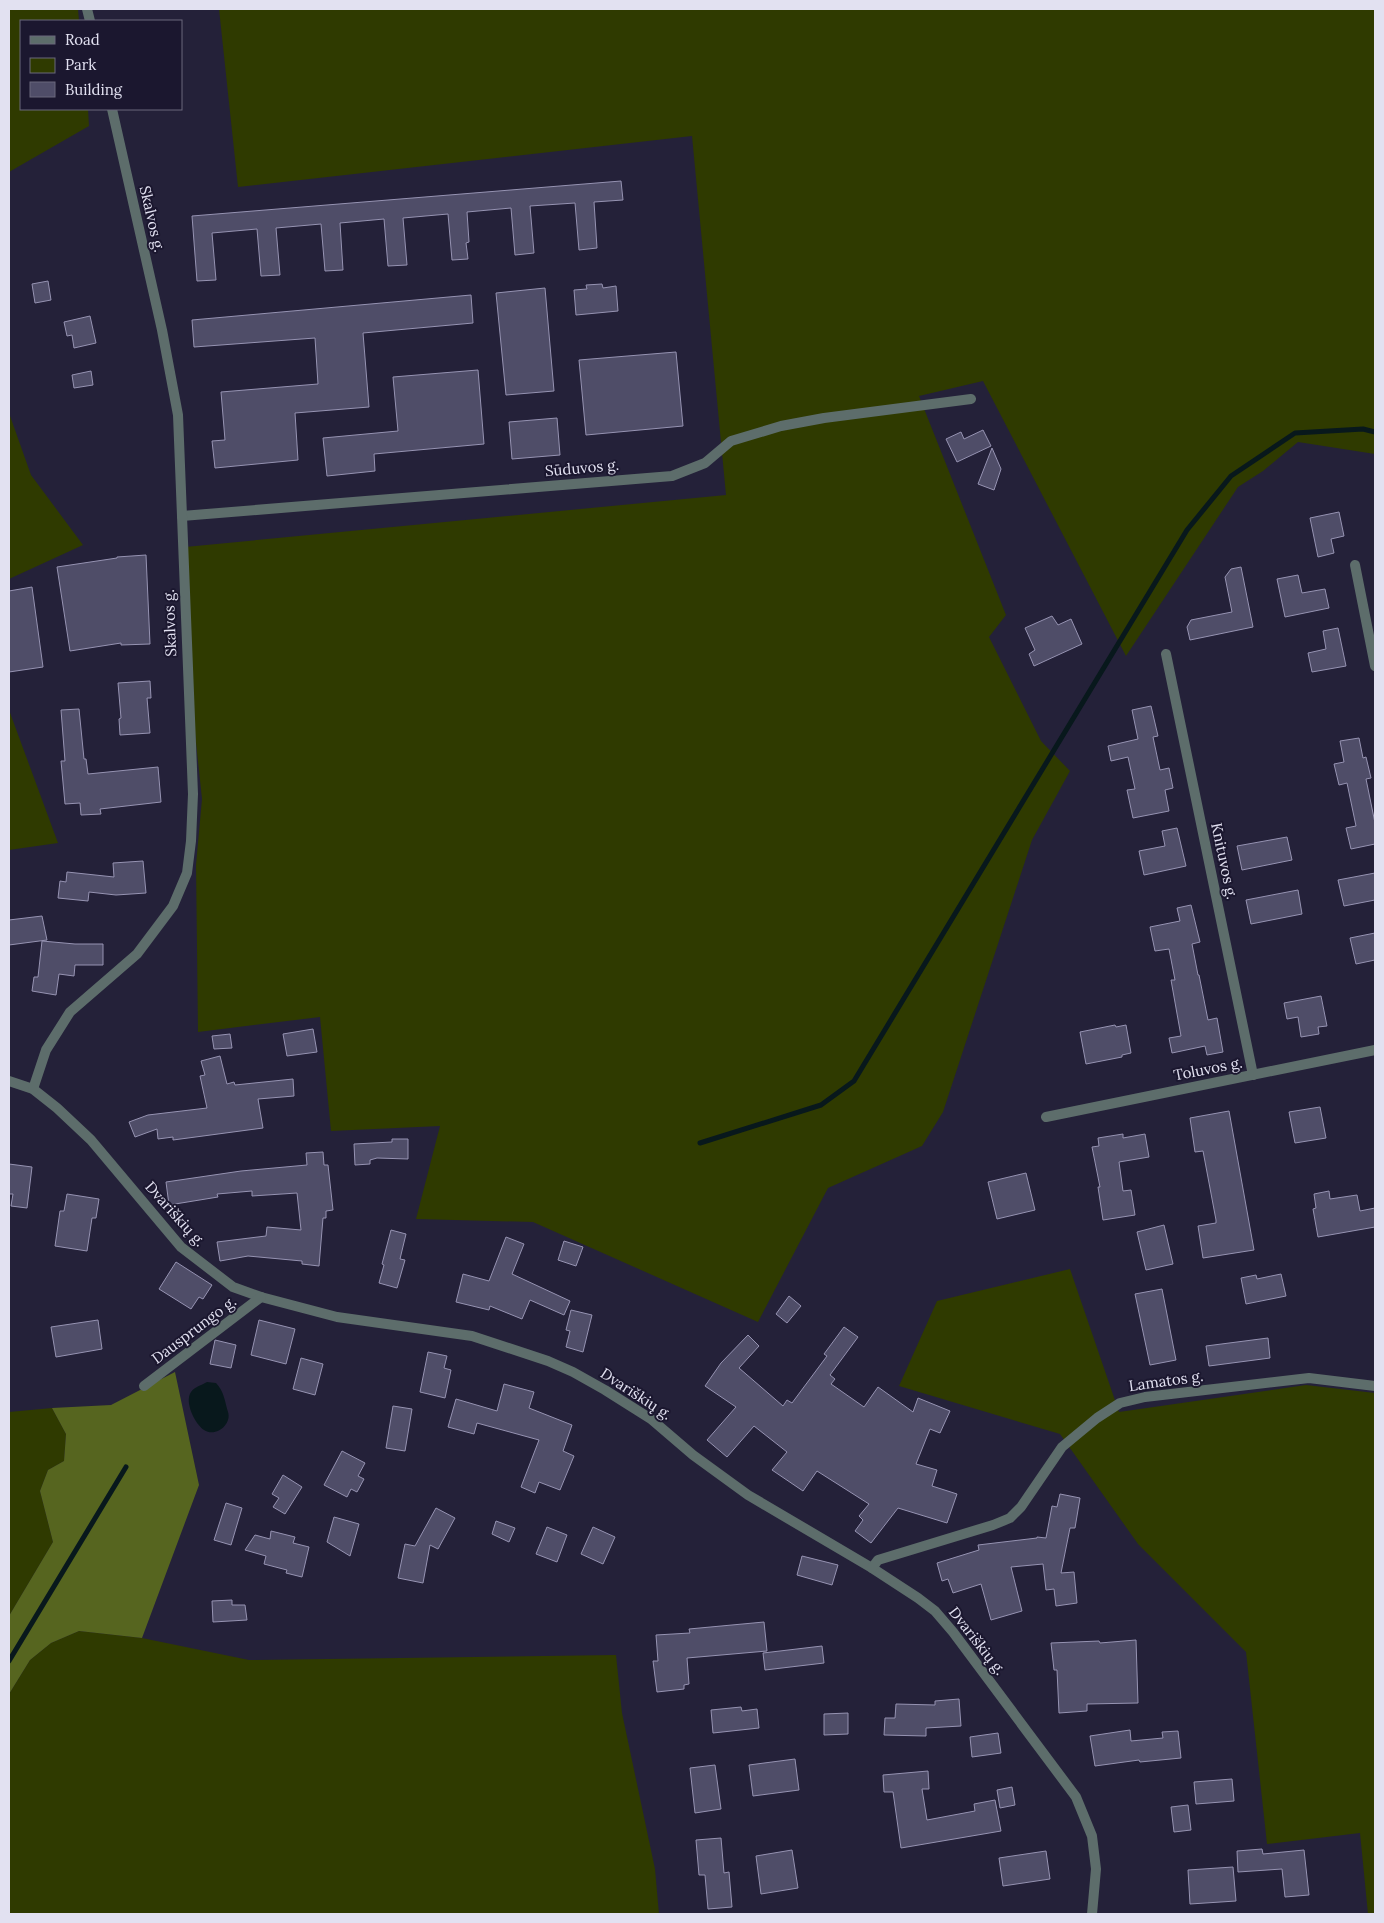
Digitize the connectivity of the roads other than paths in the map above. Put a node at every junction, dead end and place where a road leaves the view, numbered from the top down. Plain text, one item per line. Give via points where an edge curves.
1 (112, 110) edge
2 (971, 399) dead end
3 (182, 516) junction
4 (1355, 565) dead end
5 (1166, 654) dead end
6 (1375, 666) edge
7 (1375, 1050) edge
8 (1253, 1075) junction
9 (9, 1081) edge
10 (33, 1089) junction
11 (1046, 1117) dead end
12 (261, 1297) junction
13 (144, 1386) dead end
14 (1375, 1386) edge
15 (872, 1568) junction
16 (1092, 1914) edge

1 - 3 street, Skalvos g. via 176,406
2 - 3 street, Sūduvos g. via 781,426 731,441 705,462 672,476
3 - 10 street, Skalvos g. via 193,794 187,873 173,906 137,954 70,1012 46,1050
4 - 6 street
5 - 8 street, Knituvos g.
7 - 8 street, Toluvos g.
8 - 11 street, Toluvos g.
9 - 10 street, Dvariškių g.
10 - 12 street, Dvariškių g. via 92,1140 181,1247 233,1286
12 - 13 street, Dausprungo g.
12 - 15 street, Dvariškių g. via 337,1317 472,1336 573,1372 651,1419 748,1496
14 - 15 street, Lamatos g. via 1309,1378 1145,1397 1120,1403 1062,1447 1010,1518 878,1560
15 - 16 street, Dvariškių g. via 918,1598 941,1618 1076,1797 1092,1836 1096,1869

